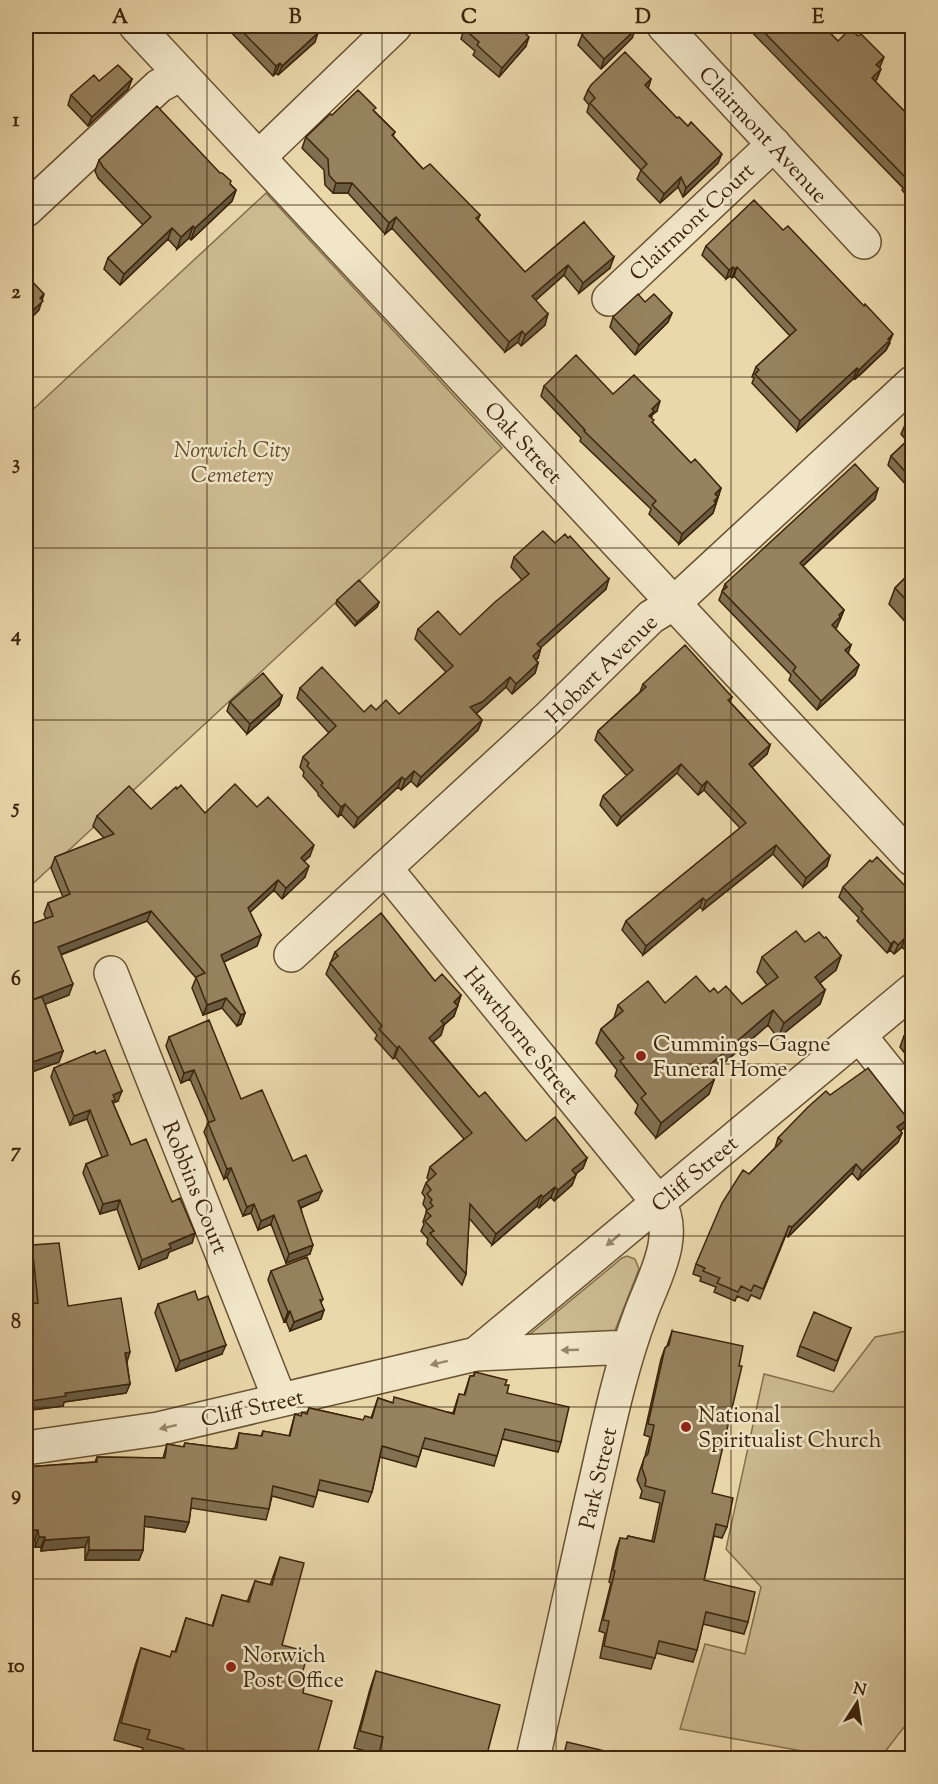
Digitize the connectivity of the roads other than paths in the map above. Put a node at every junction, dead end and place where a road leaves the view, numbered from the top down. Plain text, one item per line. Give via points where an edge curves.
1 (136, 26) edge
2 (394, 26) edge
3 (664, 26) edge
4 (181, 74) junction
5 (774, 144) junction
6 (259, 157) junction
7 (26, 210) edge
8 (864, 242) dead end
9 (609, 298) dead end
10 (912, 384) edge
11 (674, 603) junction
12 (912, 859) edge
13 (385, 868) junction
14 (291, 955) dead end
15 (111, 974) dead end
16 (912, 991) edge
17 (859, 1035) junction
18 (912, 1101) edge
19 (658, 1202) junction
20 (629, 1347) junction
21 (476, 1354) junction
22 (280, 1400) junction
23 (26, 1448) edge
24 (533, 1758) edge

1 - 4 street, Oak Street
2 - 6 street
3 - 5 street, Clairmont Avenue
4 - 6 street, Oak Street
4 - 7 street via 159,86
5 - 8 street, Clairmont Avenue
5 - 9 street, Clairmont Court
6 - 11 street, Oak Street
10 - 11 street, Hobart Avenue
11 - 12 street, Oak Street
11 - 13 street, Hobart Avenue via 651,617
13 - 14 street, Hobart Avenue
13 - 19 street, Hawthorne Street
15 - 22 street, Robbins Court
16 - 17 street, Cliff Street
17 - 18 street
17 - 19 street, Cliff Street
19 - 20 street, Park Street via 665,1212 667,1240
19 -> 21 street, Cliff Street
20 -> 21 street, Cliff Street
20 - 24 street, Park Street
21 -> 22 street, Cliff Street
22 -> 23 street, Cliff Street via 158,1429

